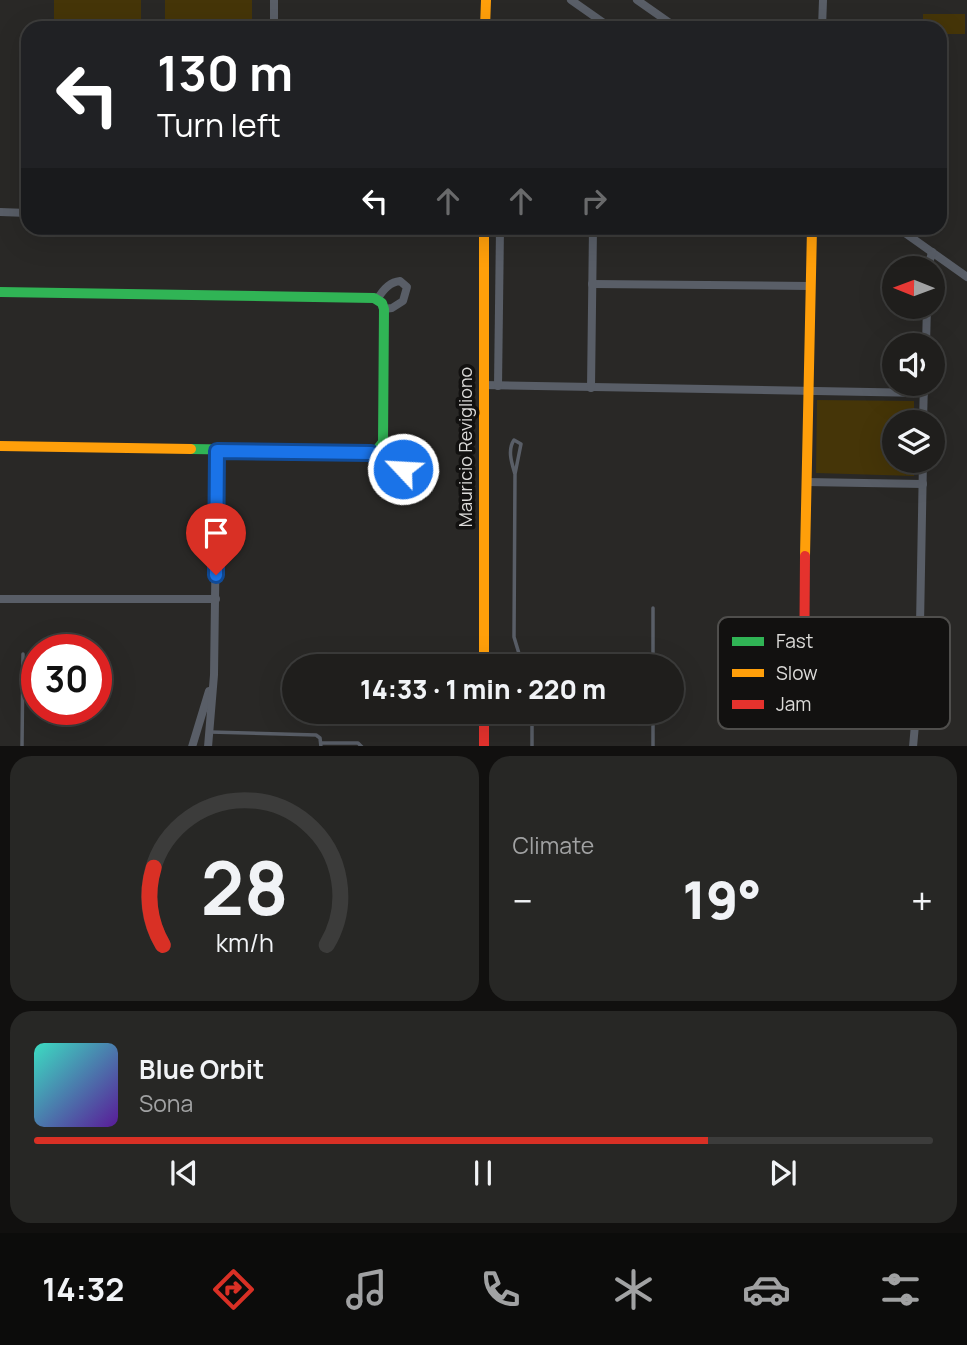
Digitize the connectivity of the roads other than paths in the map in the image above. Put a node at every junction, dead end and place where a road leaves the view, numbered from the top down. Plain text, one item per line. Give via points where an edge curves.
1 (274, 0) edge
2 (486, 0) edge
3 (571, 0) edge
4 (638, 0) edge
5 (823, 0) edge
6 (274, 21) edge
7 (485, 21) edge
8 (601, 21) edge
9 (667, 21) edge
10 (822, 21) edge
11 (0, 212) edge
12 (21, 213) edge
13 (484, 235) edge
14 (500, 235) edge
15 (593, 235) edge
16 (812, 235) edge
17 (908, 235) edge
18 (932, 252) junction
19 (931, 256) edge
20 (967, 277) edge
21 (592, 284) junction
22 (810, 286) junction
23 (0, 292) edge
24 (484, 385) junction
25 (498, 386) junction
26 (591, 388) junction
27 (807, 391) junction
28 (882, 392) edge
29 (383, 442) junction
30 (0, 446) edge
31 (217, 451) junction
32 (371, 453) junction
33 (923, 473) edge
34 (515, 474) junction
35 (806, 482) junction
36 (923, 484) junction
37 (0, 599) edge
38 (216, 599) junction
39 (653, 608) dead end
40 (804, 617) edge
41 (920, 617) edge
42 (484, 654) edge
43 (519, 654) edge
44 (653, 654) edge
45 (214, 675) junction
46 (484, 724) edge
47 (532, 724) edge
48 (653, 724) edge
49 (22, 725) edge
50 (484, 728) junction
51 (210, 732) junction
52 (321, 745) edge
53 (22, 746) edge
54 (191, 746) edge
55 (208, 746) edge
56 (361, 746) edge
57 (475, 746) edge
58 (484, 746) edge
59 (533, 746) edge
60 (653, 746) edge

1 - 6 street
2 - 7 street
3 - 8 street
4 - 9 street
5 - 10 street
11 - 12 street
13 - 24 street, Mauricio Revigliono
14 - 25 street
15 - 21 street
16 - 22 street
17 - 18 street
18 - 19 street
18 - 20 street
21 - 22 street
21 - 26 street
22 - 27 street
23 - 29 street via 381,305
24 - 25 street
24 - 42 street, Mauricio Revigliono
25 - 26 street
26 - 27 street
27 - 28 street
27 - 35 street
29 - 32 street
29 - 32 street via 404,454 403,469 392,471
30 - 31 street
31 - 32 street
31 - 38 street
33 - 36 street
34 - 34 lane via 521,444 514,440 511,453
34 - 43 lane via 514,637
35 - 36 street
35 - 40 street
36 - 41 street
37 - 38 street
38 - 45 street
39 - 44 lane
45 - 51 street
45 - 54 street
46 - 50 street
47 - 59 lane
48 - 60 lane
49 - 53 lane
50 - 57 street
50 - 58 street
51 - 52 lane via 316,735
51 - 55 street
52 - 56 lane

